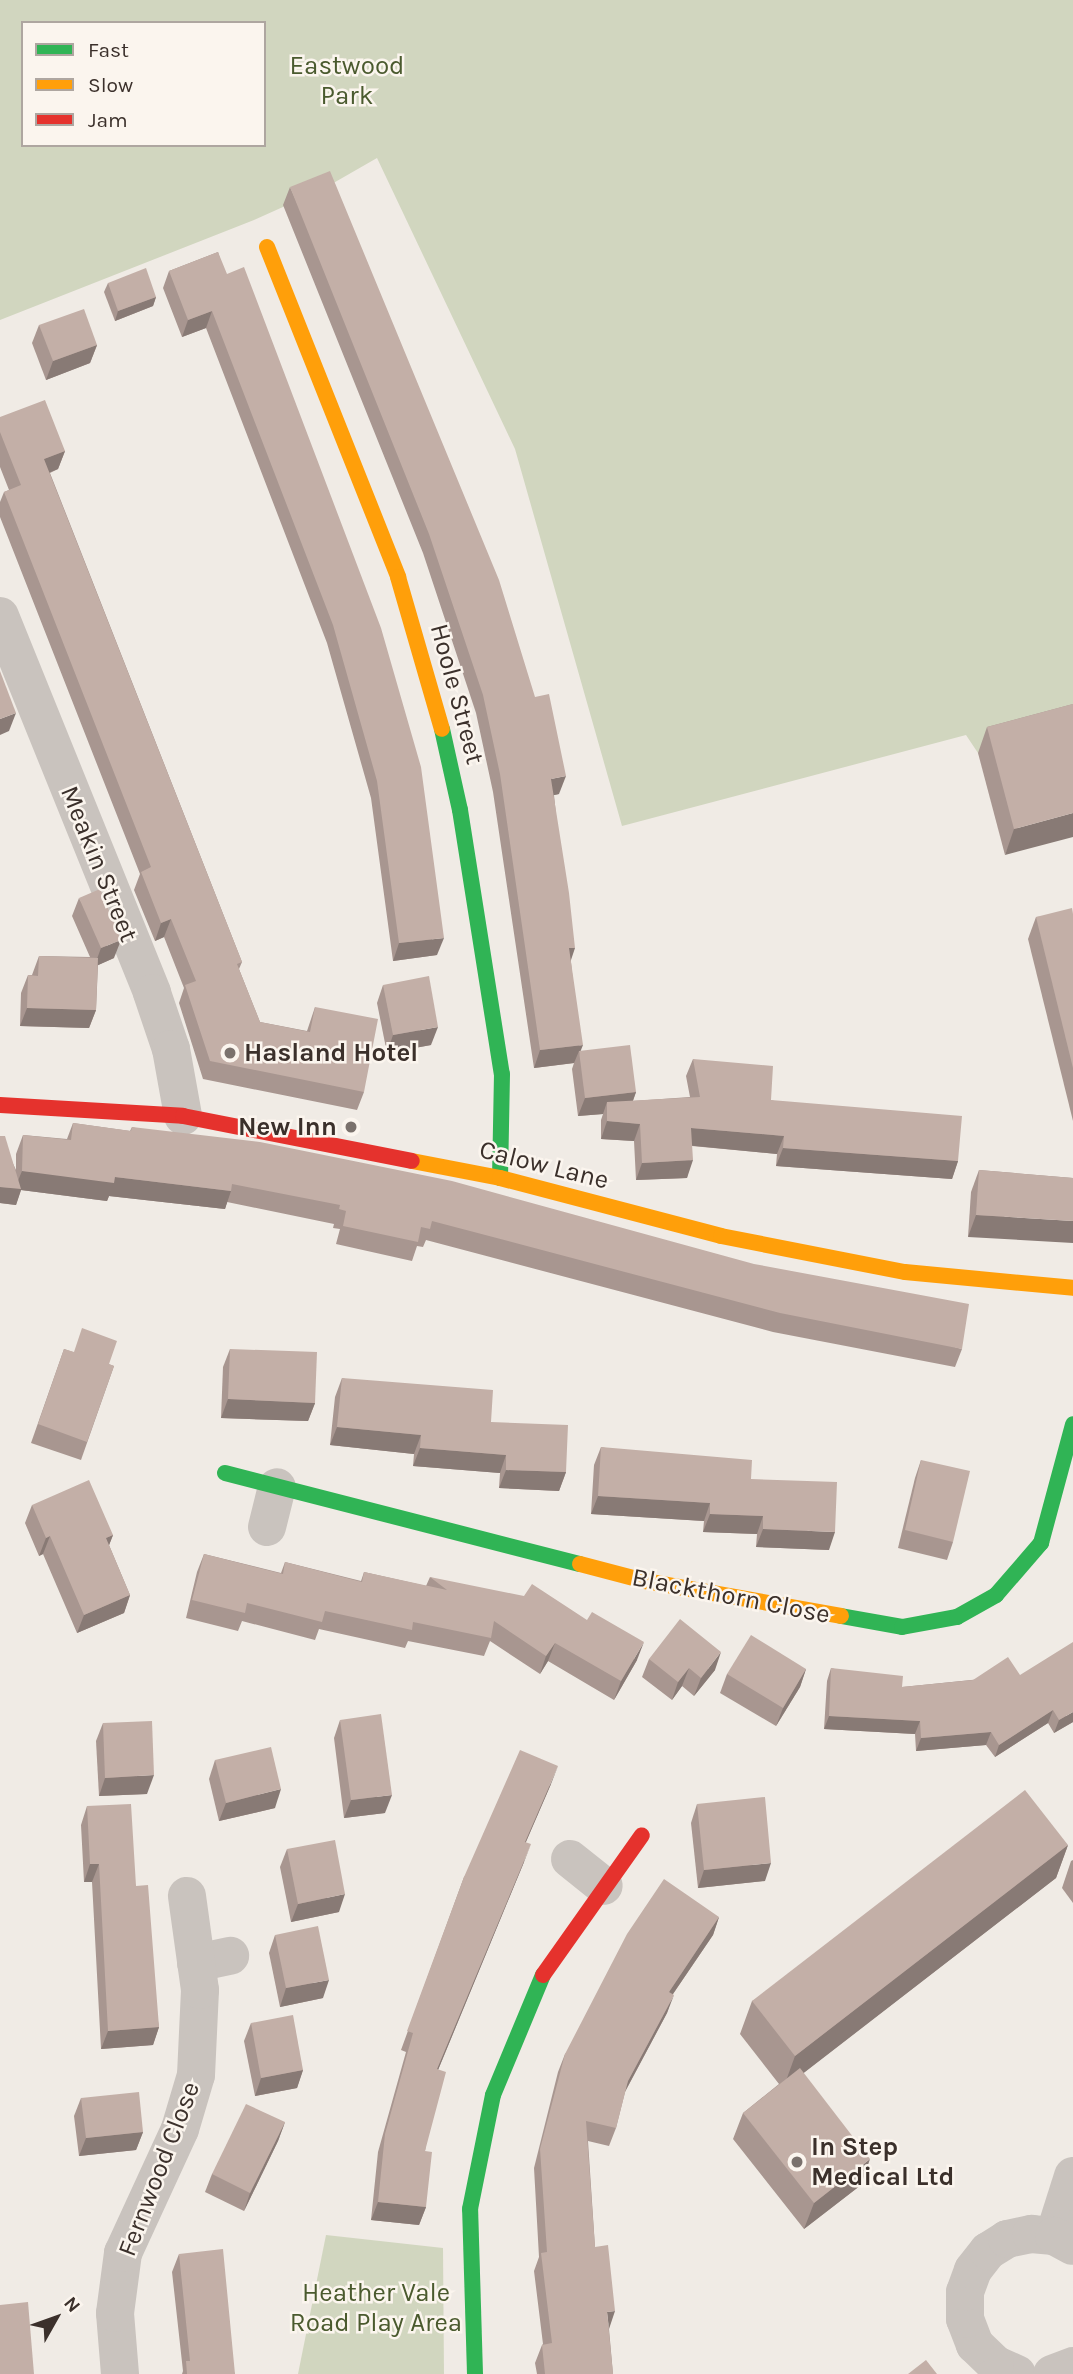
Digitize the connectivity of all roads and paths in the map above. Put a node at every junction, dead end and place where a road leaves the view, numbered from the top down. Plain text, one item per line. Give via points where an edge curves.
1 (267, 247) dead end
2 (0, 616) edge
3 (0, 1105) edge
4 (183, 1115) junction
5 (500, 1178) junction
6 (1073, 1288) edge
7 (1073, 1424) edge
8 (225, 1473) dead end
9 (277, 1487) junction
10 (267, 1527) dead end
11 (642, 1835) dead end
12 (570, 1858) dead end
13 (604, 1886) junction
14 (187, 1896) dead end
15 (1073, 2176) edge
16 (1064, 2241) edge
17 (1073, 2366) edge
18 (120, 2374) edge
19 (475, 2374) edge
20 (1017, 2374) edge
21 (1052, 2374) edge

1 - 5 street, Hoole Street via 398,577 433,686 460,810 499,1048 505,1129
2 - 4 street, Meakin Street via 152,993 171,1049
3 - 4 street, Calow Lane
4 - 5 street, Calow Lane
5 - 6 street, Calow Lane via 721,1236 905,1272
7 - 9 street, Blackthorn Close via 1041,1544 996,1595 957,1617 902,1627 645,1581
8 - 9 street, Blackthorn Close
9 - 10 street
11 - 13 street
12 - 13 street
13 - 19 street via 541,1977 493,2095 470,2209
14 - 18 street, Fernwood Close via 213,1959 200,1990 196,2076 180,2129 123,2253 115,2313
15 - 16 street
16 - 20 street via 1031,2234 988,2251 973,2270 965,2292 965,2319 975,2345 995,2364
17 - 21 street

